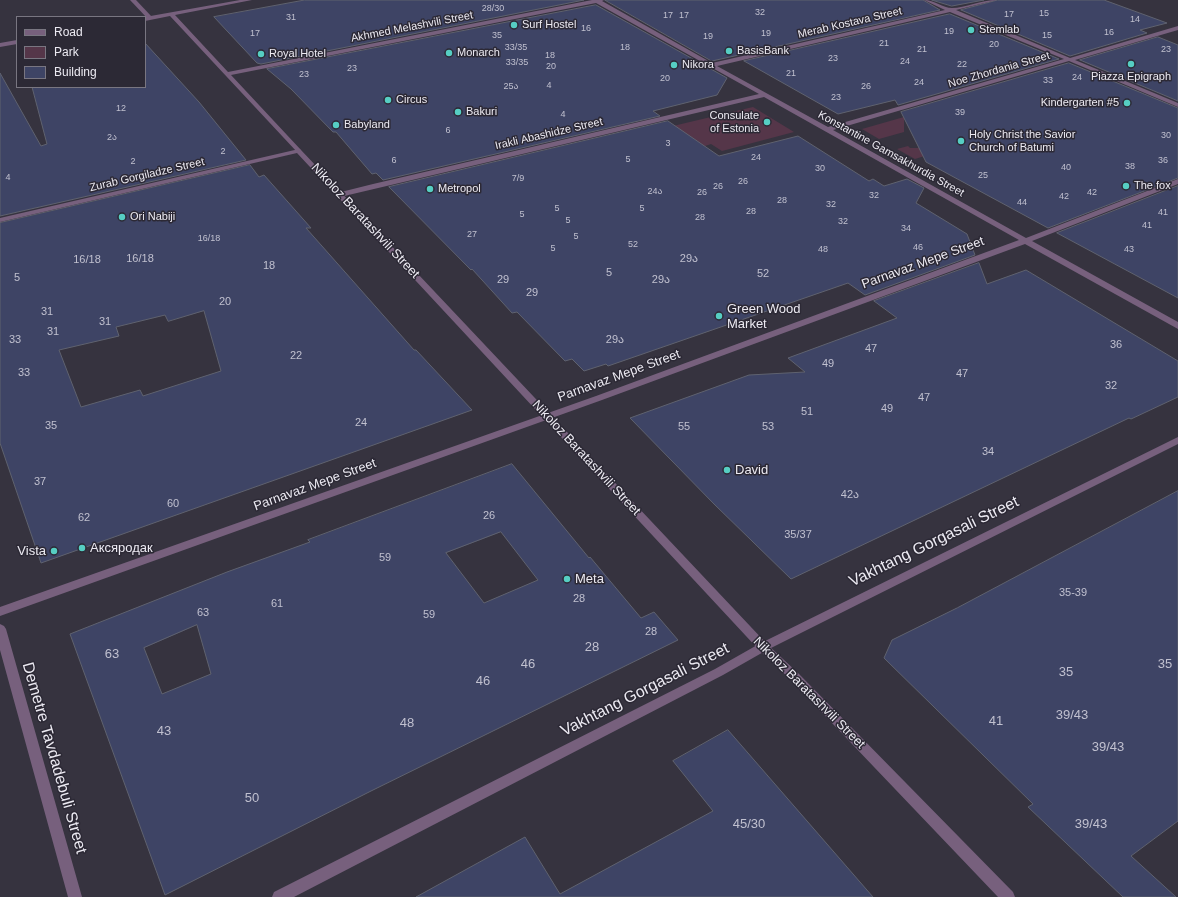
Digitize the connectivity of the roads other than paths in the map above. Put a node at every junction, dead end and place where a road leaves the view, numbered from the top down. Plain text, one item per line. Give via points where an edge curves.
1 (133, 0) edge
2 (249, 0) edge
3 (597, 0) edge
4 (927, 0) edge
5 (994, 0) edge
6 (950, 10) junction
7 (171, 14) junction
8 (148, 18) edge
9 (1178, 28) edge
10 (16, 42) edge
11 (0, 45) edge
12 (1069, 60) junction
13 (711, 65) junction
14 (227, 74) junction
15 (764, 95) junction
16 (1178, 105) edge
17 (826, 130) junction
18 (299, 151) junction
19 (1178, 181) edge
20 (340, 195) junction
21 (0, 220) edge
22 (1025, 240) junction
23 (1178, 326) edge
24 (548, 417) junction
25 (1178, 440) edge
26 (0, 612) edge
27 (0, 629) edge
28 (763, 647) junction
29 (75, 897) edge
30 (279, 897) edge
31 (1008, 897) edge

1 - 8 street
2 - 7 street
3 - 13 street, Konstantine Gamsakhurdia Street
3 - 14 street, Akhmed Melashvili Street
4 - 6 street
5 - 6 street, Merab Kostava Street
6 - 12 street
6 - 13 street, Merab Kostava Street
7 - 8 street
7 - 14 street, Nikoloz Baratashvili Street
9 - 12 street, Noe Zhordania Street
10 - 11 street
12 - 16 street
12 - 17 street, Noe Zhordania Street
13 - 15 street, Konstantine Gamsakhurdia Street
14 - 18 street, Nikoloz Baratashvili Street
15 - 17 street, Konstantine Gamsakhurdia Street
15 - 20 street, Irakli Abashidze Street
17 - 22 street, Konstantine Gamsakhurdia Street
18 - 20 street, Nikoloz Baratashvili Street
18 - 21 street, Zurab Gorgiladze Street
19 - 22 street, Parnavaz Mepe Street
20 - 24 street, Nikoloz Baratashvili Street
22 - 23 street, Konstantine Gamsakhurdia Street
22 - 24 street, Parnavaz Mepe Street
24 - 26 street, Parnavaz Mepe Street
24 - 28 street, Nikoloz Baratashvili Street
25 - 28 street, Vakhtang Gorgasali Street
27 - 29 street, Demetre Tavdadebuli Street
28 - 30 street, Vakhtang Gorgasali Street via 719,672
28 - 31 street, Nikoloz Baratashvili Street

